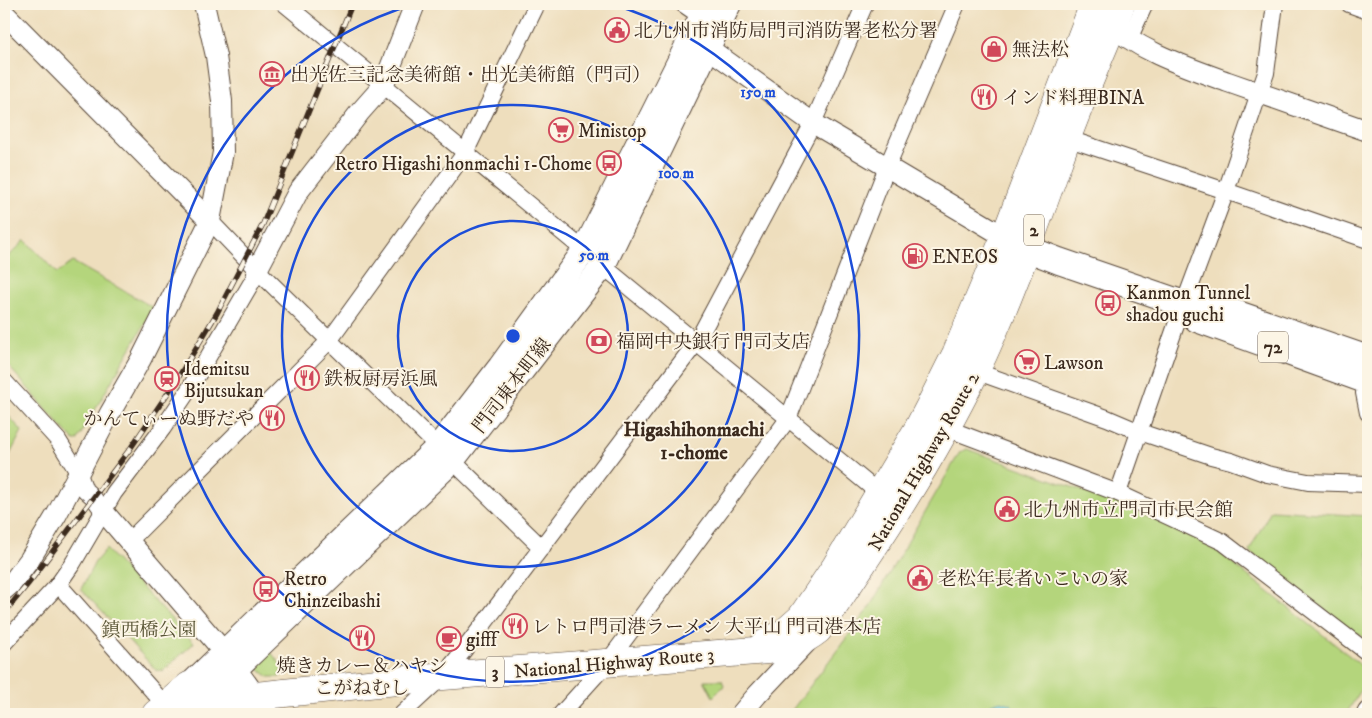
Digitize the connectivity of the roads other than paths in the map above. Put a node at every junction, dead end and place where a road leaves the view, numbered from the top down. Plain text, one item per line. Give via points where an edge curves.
1 (204, 4) edge
2 (285, 4) edge
3 (415, 4) edge
4 (537, 4) edge
5 (683, 4) edge
6 (729, 4) edge
7 (865, 4) edge
8 (956, 4) edge
9 (1145, 4) edge
10 (1274, 4) edge
11 (1349, 4) edge
12 (1091, 5) edge
13 (705, 10) edge
14 (1368, 11) edge
15 (4, 13) edge
16 (1120, 23) edge
17 (708, 48) junction
18 (383, 86) junction
19 (1259, 93) junction
20 (813, 123) junction
21 (1368, 131) edge
22 (1056, 135) junction
23 (465, 153) junction
24 (887, 167) junction
25 (1226, 191) junction
26 (210, 221) junction
27 (1368, 240) edge
28 (1016, 243) junction
29 (584, 251) junction
30 (602, 266) junction
31 (257, 270) junction
32 (1184, 304) junction
33 (329, 340) junction
34 (696, 343) junction
35 (975, 371) junction
36 (1368, 373) edge
37 (4, 381) edge
38 (932, 402) junction
39 (1368, 413) edge
40 (788, 419) junction
41 (918, 428) junction
42 (946, 428) junction
43 (1140, 432) junction
44 (445, 454) junction
45 (79, 474) junction
46 (1368, 484) edge
47 (1118, 493) junction
48 (880, 494) junction
49 (103, 511) junction
50 (128, 542) junction
51 (542, 548) junction
52 (58, 584) junction
53 (4, 590) edge
54 (810, 624) junction
55 (4, 644) edge
56 (784, 648) junction
57 (734, 652) junction
58 (1368, 653) edge
59 (230, 660) junction
60 (607, 663) junction
61 (442, 676) junction
62 (757, 695) junction
63 (186, 702) edge
64 (262, 705) edge
65 (402, 714) edge
66 (561, 714) edge
67 (741, 714) edge

1 - 26 street via 216,56 224,152
2 - 18 street
3 - 18 street
4 - 23 street
5 - 13 street
6 - 17 main road, 門司東本町線
7 - 20 street
8 - 24 street
9 - 16 street
10 - 19 street via 1266,73
11 - 14 street
12 - 16 street
12 - 22 highway, National Highway Route 2 / 2
13 - 17 street
13 - 29 main road, 門司東本町線
15 - 26 street
16 - 19 street via 1144,48
16 - 22 highway, National Highway Route 2 / 2
17 - 20 street
17 - 30 main road, 門司東本町線
18 - 23 street
18 - 31 street via 298,192
19 - 21 street
19 - 25 street
20 - 24 street
20 - 34 street
22 - 25 street
22 - 28 highway, National Highway Route 2 / 2
23 - 29 street
23 - 33 street
24 - 28 street
24 - 40 street
25 - 27 street
25 - 32 street
26 - 31 street
26 - 45 street
28 - 32 main road, 72
28 - 35 highway, National Highway Route 2 / 2
28 - 38 highway, National Highway Route 2 / 2
29 - 30 street
29 - 44 main road, 門司東本町線 via 500,367
30 - 34 street
30 - 44 main road, 門司東本町線
31 - 33 street
31 - 49 street via 190,388
32 - 36 main road, 72 via 1197,319
32 - 43 street
33 - 44 street
33 - 50 street
34 - 40 street
34 - 51 street
35 - 42 highway, National Highway Route 2 / 2
35 - 43 street
36 - 39 street via 1364,393
37 - 45 street via 58,440
38 - 41 highway, National Highway Route 2 / 2
38 - 42 street
40 - 48 street
40 - 60 street
41 - 42 street
41 - 48 highway, National Highway Route 2 / 2
42 - 47 street
42 - 54 highway, National Highway Route 2 / 2 via 898,508
43 - 46 street via 1267,474 1308,482
43 - 47 street
44 - 51 street
44 - 59 main road, 門司東本町線
45 - 49 street via 85,490
45 - 53 street via 30,559
47 - 58 street via 1223,542
48 - 54 highway, National Highway Route 2 / 2 via 836,566
49 - 50 street
49 - 52 street
50 - 59 street
51 - 61 street
52 - 55 street
52 - 63 street
54 - 56 highway, National Highway Route 3 / 3 via 807,639
54 - 57 highway, National Highway Route 3 / 3 via 757,647
54 - 62 street
56 - 57 highway, National Highway Route 3 / 3
56 - 62 street
57 - 60 highway, National Highway Route 3 / 3
59 - 63 main road, 門司東本町線
59 - 64 street
60 - 61 highway, National Highway Route 3 / 3
60 - 66 street
61 - 64 highway, National Highway Route 3 / 3
61 - 65 street
62 - 67 street
63 - 64 highway, National Highway Route 3 / 3

